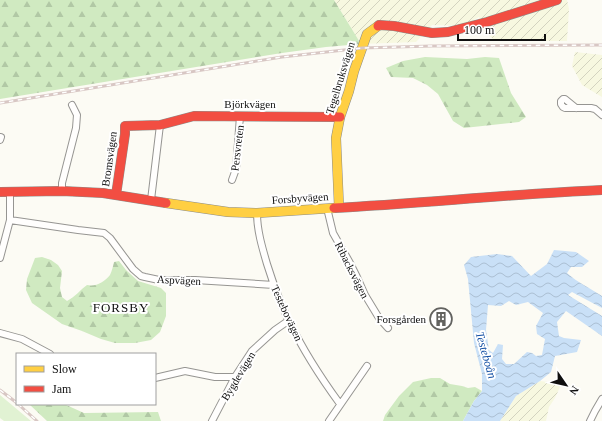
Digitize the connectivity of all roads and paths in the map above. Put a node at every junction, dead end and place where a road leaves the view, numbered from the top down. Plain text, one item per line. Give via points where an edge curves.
1 (557, 0) edge
2 (72, 105) dead end
3 (576, 108) dead end
4 (602, 115) edge
5 (240, 116) junction
6 (340, 117) junction
7 (125, 126) joint
8 (160, 126) junction
9 (232, 180) dead end
10 (602, 190) edge
11 (62, 191) junction
12 (0, 192) edge
13 (11, 192) junction
14 (116, 195) junction
15 (151, 200) junction
16 (339, 207) junction
17 (327, 208) junction
18 (257, 213) junction
19 (10, 220) junction
20 (0, 258) edge
21 (274, 285) junction
22 (288, 321) junction
23 (388, 328) dead end
24 (0, 333) edge
25 (48, 353) edge
26 (367, 366) dead end
27 (235, 377) junction
28 (156, 378) edge
29 (602, 399) edge
30 (340, 404) junction
31 (212, 421) edge
32 (329, 421) edge
33 (590, 421) edge

1 - 6 street, Tegelbruksvägen via 448,32 432,33 379,25 366,34
2 - 11 street via 77,115 76,128
3 - 4 street via 595,109
5 - 6 street, Björkvägen
5 - 8 street, Björkvägen via 194,116
5 - 9 street, Persvreten via 236,169
6 - 16 street, Tegelbruksvägen via 336,138
7 - 8 street, Björkvägen
7 - 14 street, Bromsvägen
8 - 15 street
10 - 16 street, Forsbyvägen
11 - 13 street, Forsbyvägen
11 - 14 street, Forsbyvägen
12 - 13 street, Forsbyvägen
13 - 19 street
14 - 15 street, Forsbyvägen
15 - 18 street, Forsbyvägen via 221,211
16 - 17 street, Forsbyvägen
17 - 18 street, Forsbyvägen
17 - 23 street, Ribacksvägen via 333,233 364,295
18 - 21 street, Testebovägen via 261,244
19 - 20 street
19 - 21 street, Aspvägen via 104,233 133,269 145,277 159,280
21 - 22 street, Testebovägen
22 - 27 street, Bygdevägen via 252,350
22 - 30 street, Testebovägen
24 - 25 street via 22,339
26 - 30 street
27 - 28 street via 215,377 186,372
27 - 31 street, Bygdevägen
29 - 33 street
30 - 32 street

